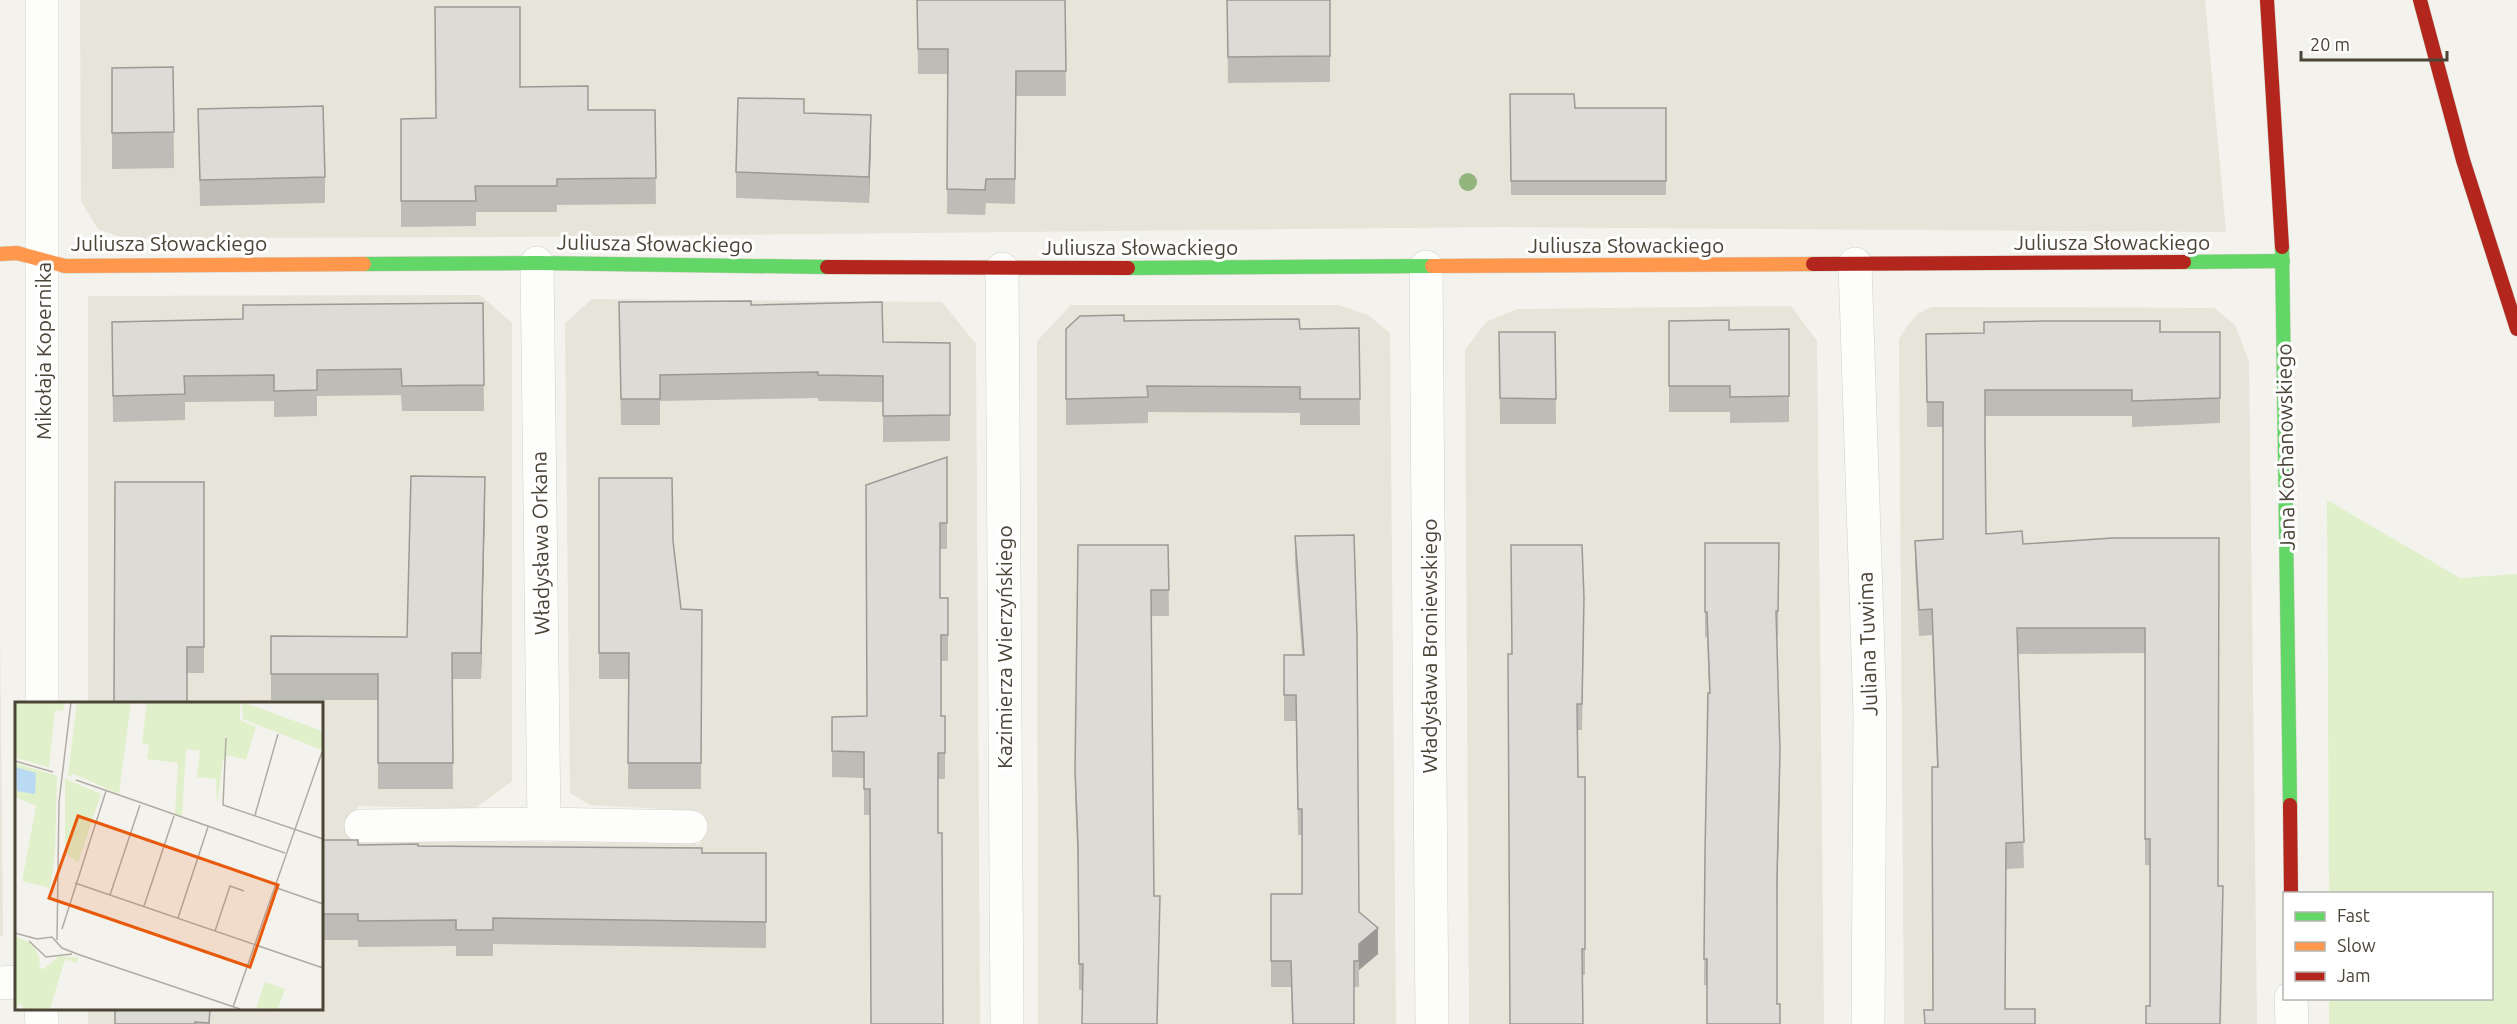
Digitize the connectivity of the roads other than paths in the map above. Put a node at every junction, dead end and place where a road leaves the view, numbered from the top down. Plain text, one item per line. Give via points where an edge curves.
1 (42, 0) edge
2 (2267, 0) edge
3 (2420, 0) edge
4 (0, 254) edge
5 (44, 260) junction
6 (2283, 261) junction
7 (537, 263) junction
8 (1855, 264) junction
9 (1426, 267) junction
10 (1002, 269) junction
11 (2517, 329) edge
12 (42, 702) edge
13 (544, 824) junction
14 (361, 826) dead end
15 (691, 827) dead end
16 (2291, 892) edge
17 (15, 982) edge
18 (0, 983) edge
19 (2291, 1000) edge
20 (41, 1009) edge
21 (42, 1024) edge
22 (1007, 1024) edge
23 (1432, 1024) edge
24 (1868, 1024) edge
25 (2292, 1024) edge

1 - 5 street, Mikołaja Kopernika
2 - 6 street, Jana Kochanowskiego
3 - 11 street via 2463,160
4 - 5 street, Juliusza Słowackiego via 17,253
5 - 7 street, Juliusza Słowackiego via 65,266
5 - 12 street, Mikołaja Kopernika
6 - 8 street, Juliusza Słowackiego
6 - 16 street, Jana Kochanowskiego
7 - 10 street, Juliusza Słowackiego
7 - 13 street, Władysława Orkana
8 - 9 street, Juliusza Słowackiego
8 - 24 street, Juliana Tuwima via 1870,713
9 - 10 street, Juliusza Słowackiego
9 - 23 street, Władysława Broniewskiego
10 - 22 street, Kazimierza Wierzyńskiego
13 - 14 street
13 - 15 street
17 - 18 street
19 - 25 street
20 - 21 street

